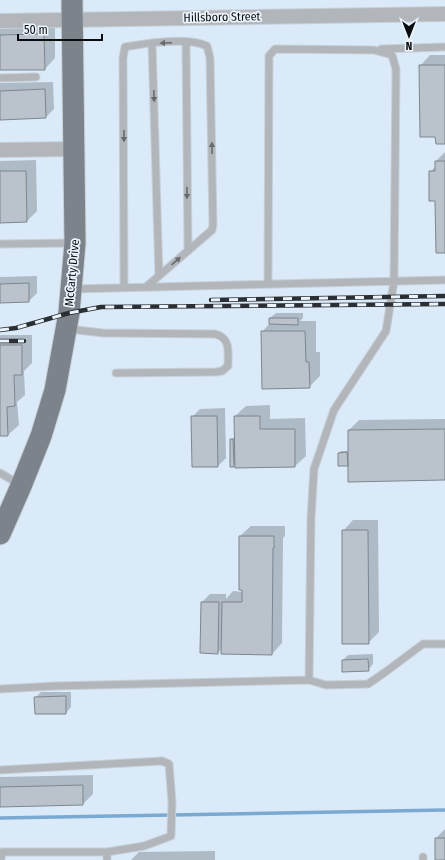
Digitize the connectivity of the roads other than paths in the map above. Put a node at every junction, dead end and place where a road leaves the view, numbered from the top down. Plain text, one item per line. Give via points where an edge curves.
1 (72, 10) edge
2 (445, 14) edge
3 (0, 21) edge
4 (186, 42) junction
5 (152, 43) junction
6 (445, 48) edge
7 (374, 50) junction
8 (36, 77) dead end
9 (0, 78) edge
10 (75, 149) junction
11 (0, 150) edge
12 (76, 243) junction
13 (0, 244) edge
14 (188, 251) junction
15 (159, 276) junction
16 (445, 280) edge
17 (394, 281) junction
18 (268, 284) junction
19 (146, 287) junction
20 (124, 288) junction
21 (71, 289) junction
22 (66, 329) junction
23 (116, 373) dead end
24 (0, 473) edge
25 (21, 486) junction
26 (2, 524) edge
27 (445, 644) edge
28 (309, 680) junction
29 (0, 689) edge
30 (0, 770) edge
31 (107, 856) edge
32 (1, 860) edge

1 - 2 street, Hillsboro Street
1 - 3 street, Hillsboro Street
1 - 10 main road, McCarty Drive
4 -> 5 lane
4 -> 14 lane
14 -> 4 lane via 212,230 213,226 210,58 207,46
5 -> 15 lane
5 -> 20 lane via 125,46 123,58
6 - 7 lane
7 - 17 lane via 392,55 396,68
7 - 18 lane via 275,49 269,56
8 - 9 lane
10 - 11 street
10 - 12 main road, McCarty Drive
12 - 13 lane
12 - 21 main road, McCarty Drive
15 -> 14 lane
15 - 19 lane
16 - 17 lane
17 - 18 lane
17 - 28 lane via 386,331 334,410 314,469
18 - 19 lane
19 - 20 lane
20 - 21 lane
21 - 22 main road, McCarty Drive
22 - 23 lane via 103,333 214,334 222,336 228,346 228,366 216,372
22 - 25 main road, McCarty Drive via 55,390 41,436
24 - 25 lane
25 - 26 main road, McCarty Drive
27 - 28 lane via 423,644 368,684 326,685
28 - 29 lane
30 - 31 lane via 162,761 169,764 171,836
31 - 32 lane via 2,852

